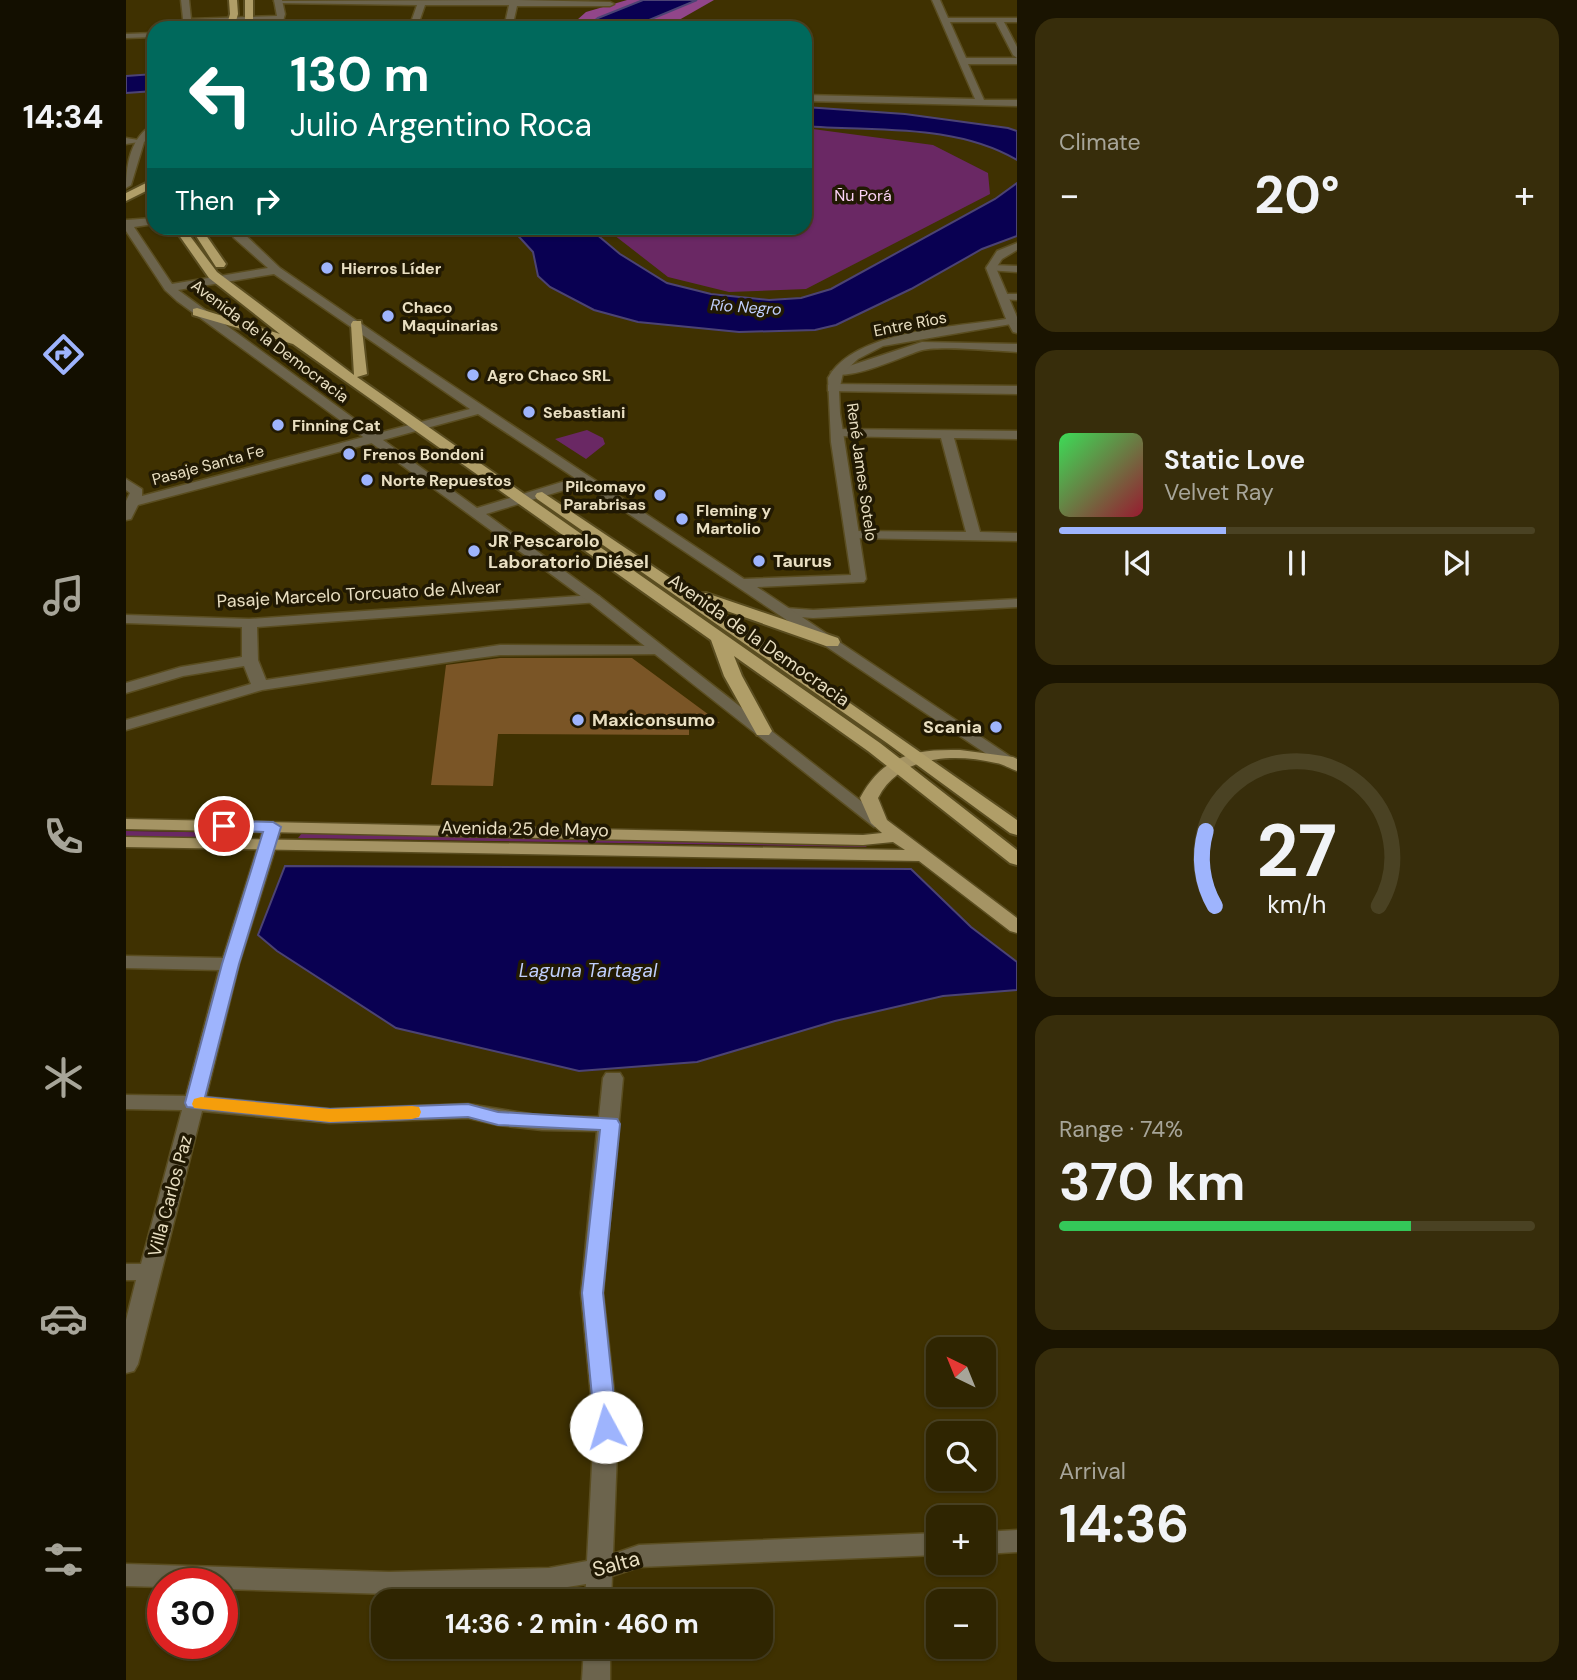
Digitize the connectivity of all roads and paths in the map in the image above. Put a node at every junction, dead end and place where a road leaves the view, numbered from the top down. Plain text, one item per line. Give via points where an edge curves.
1 (185, 0) edge
2 (233, 0) edge
3 (248, 0) edge
4 (278, 0) edge
5 (936, 0) edge
6 (514, 1) edge
7 (422, 2) junction
8 (610, 4) dead end
9 (280, 18) junction
10 (946, 20) junction
11 (999, 20) junction
12 (1017, 20) edge
13 (188, 21) edge
14 (231, 21) edge
15 (247, 21) edge
16 (264, 21) edge
17 (279, 21) edge
18 (415, 21) edge
19 (510, 21) edge
20 (147, 35) edge
21 (126, 36) edge
22 (1017, 55) edge
23 (963, 61) junction
24 (1017, 61) edge
25 (812, 97) edge
26 (981, 102) junction
27 (1017, 103) edge
28 (147, 135) edge
29 (126, 141) edge
30 (141, 141) junction
31 (126, 184) edge
32 (147, 186) edge
33 (126, 198) edge
34 (147, 222) edge
35 (126, 224) edge
36 (184, 235) edge
37 (200, 235) edge
38 (237, 235) edge
39 (1017, 246) edge
40 (991, 268) junction
41 (1017, 268) edge
42 (276, 270) junction
43 (234, 278) junction
44 (220, 281) junction
45 (169, 288) junction
46 (1004, 297) junction
47 (1017, 298) edge
48 (197, 312) junction
49 (357, 324) junction
50 (1015, 326) edge
51 (974, 328) junction
52 (301, 344) junction
53 (922, 346) junction
54 (1017, 348) edge
55 (836, 372) junction
56 (360, 374) junction
57 (832, 388) junction
58 (1017, 390) edge
59 (479, 410) junction
60 (435, 421) junction
61 (419, 425) junction
62 (837, 433) junction
63 (946, 434) junction
64 (1017, 435) edge
65 (372, 439) junction
66 (584, 480) junction
67 (132, 492) edge
68 (532, 496) junction
69 (475, 513) junction
70 (126, 516) edge
71 (853, 535) junction
72 (974, 537) junction
73 (1017, 537) edge
74 (661, 579) junction
75 (743, 583) junction
76 (594, 599) junction
77 (1017, 603) edge
78 (786, 612) junction
79 (126, 619) edge
80 (249, 623) junction
81 (718, 636) junction
82 (832, 642) junction
83 (660, 651) junction
84 (250, 660) junction
85 (260, 686) junction
86 (126, 688) edge
87 (126, 725) edge
88 (763, 732) junction
89 (916, 757) junction
90 (1011, 763) edge
91 (895, 765) junction
92 (880, 823) junction
93 (126, 824) edge
94 (1017, 829) edge
95 (270, 836) junction
96 (897, 836) junction
97 (126, 842) edge
98 (923, 856) junction
99 (1017, 859) edge
100 (1017, 927) edge
101 (126, 962) edge
102 (230, 964) junction
103 (613, 1078) dead end
104 (126, 1101) edge
105 (194, 1103) junction
106 (610, 1124) junction
107 (126, 1272) edge
108 (150, 1272) junction
109 (126, 1364) edge
110 (1017, 1541) edge
111 (996, 1542) edge
112 (926, 1544) edge
113 (598, 1570) junction
114 (126, 1575) edge
115 (598, 1589) edge
116 (597, 1659) edge
117 (596, 1680) edge

1 - 13 street
2 - 14 highway
3 - 15 highway
4 - 7 street
4 - 9 street
5 - 10 street
6 - 7 street
6 - 8 street
6 - 19 street
7 - 18 street
9 - 16 street
9 - 17 street
10 - 11 street
10 - 23 street
11 - 12 street
11 - 22 street
20 - 21 street
23 - 24 street
23 - 26 street
25 - 26 street
26 - 27 street
28 - 30 street
29 - 30 street
30 - 31 street
32 - 33 highway
34 - 35 street
35 - 45 street, Avenida de la Democracia
36 - 44 highway, Avenida de la Democracia
37 - 43 highway, Avenida de la Democracia
38 - 42 street, Avenida de la Democracia
39 - 40 street via 1004,251
40 - 41 street
40 - 46 street
42 - 43 street
42 - 49 street, Avenida de la Democracia
43 - 44 street
43 - 56 highway, Avenida de la Democracia
44 - 45 street
44 - 52 highway, Avenida de la Democracia
45 - 48 street, Avenida de la Democracia
46 - 47 street
46 - 50 street
48 - 52 highway
48 - 65 street, Avenida de la Democracia
49 - 56 highway
49 - 59 street, Avenida de la Democracia
50 - 51 street, Entre Ríos
51 - 53 street
51 - 55 street, Entre Ríos via 880,343
52 - 61 highway, Avenida de la Democracia
53 - 54 street, Entre Ríos
53 - 55 street, Entre Ríos
55 - 57 street, René James Sotelo
56 - 60 highway, Avenida de la Democracia
57 - 58 street
57 - 62 street, René James Sotelo
59 - 60 street, Pasaje Santa Fe
59 - 66 street, Avenida de la Democracia
60 - 61 street, Pasaje Santa Fe
60 - 68 highway, Avenida de la Democracia
61 - 65 street, Pasaje Santa Fe
61 - 68 highway, Avenida de la Democracia
62 - 63 street
62 - 71 street, René James Sotelo
63 - 64 street
63 - 72 street
65 - 67 street, Pasaje Santa Fe
65 - 69 street, Avenida de la Democracia
66 - 68 street
66 - 75 street, Avenida de la Democracia
67 - 70 street
68 - 69 street
68 - 74 highway, Avenida de la Democracia
68 - 81 highway, Avenida de la Democracia
69 - 76 street, Avenida de la Democracia
71 - 72 street
71 - 75 street, René James Sotelo via 859,579
72 - 73 street
74 - 82 highway
74 - 89 highway, Avenida de la Democracia
75 - 78 street, Avenida de la Democracia
76 - 80 street, Pasaje Marcelo Torcuato de Alvear
76 - 83 street, Avenida de la Democracia
77 - 78 street
78 - 82 street, Avenida de la Democracia
79 - 80 street, Pasaje Marcelo Torcuato de Alvear
80 - 84 street
81 - 88 highway
81 - 91 highway, Avenida de la Democracia
82 - 90 street, Avenida de la Democracia
83 - 85 street via 500,650
83 - 88 street, Avenida de la Democracia
84 - 85 street
84 - 86 street
85 - 87 street
88 - 92 street, Avenida de la Democracia
89 - 90 main road via 947,753
89 - 91 main road
89 - 94 highway, Avenida de la Democracia
91 - 92 main road via 874,785 869,798
91 - 99 highway, Avenida de la Democracia
92 - 96 main road
93 - 95 main road, Avenida 25 de Mayo
95 - 96 main road, Avenida 25 de Mayo via 863,840
95 - 97 main road, Avenida 25 de Mayo
95 - 98 main road, Avenida 25 de Mayo
95 - 102 street, Villa Carlos Paz
96 - 98 main road
98 - 100 main road
101 - 102 street
102 - 105 street, Villa Carlos Paz
103 - 106 street
104 - 105 street
105 - 106 street via 330,1116 468,1111 542,1123
105 - 108 street, Villa Carlos Paz
106 - 113 street via 592,1293 606,1427
107 - 108 street
108 - 109 street, Villa Carlos Paz
110 - 111 street
112 - 113 street, Salta via 639,1556
113 - 114 street, Salta via 549,1579 389,1583
113 - 115 street
116 - 117 street

